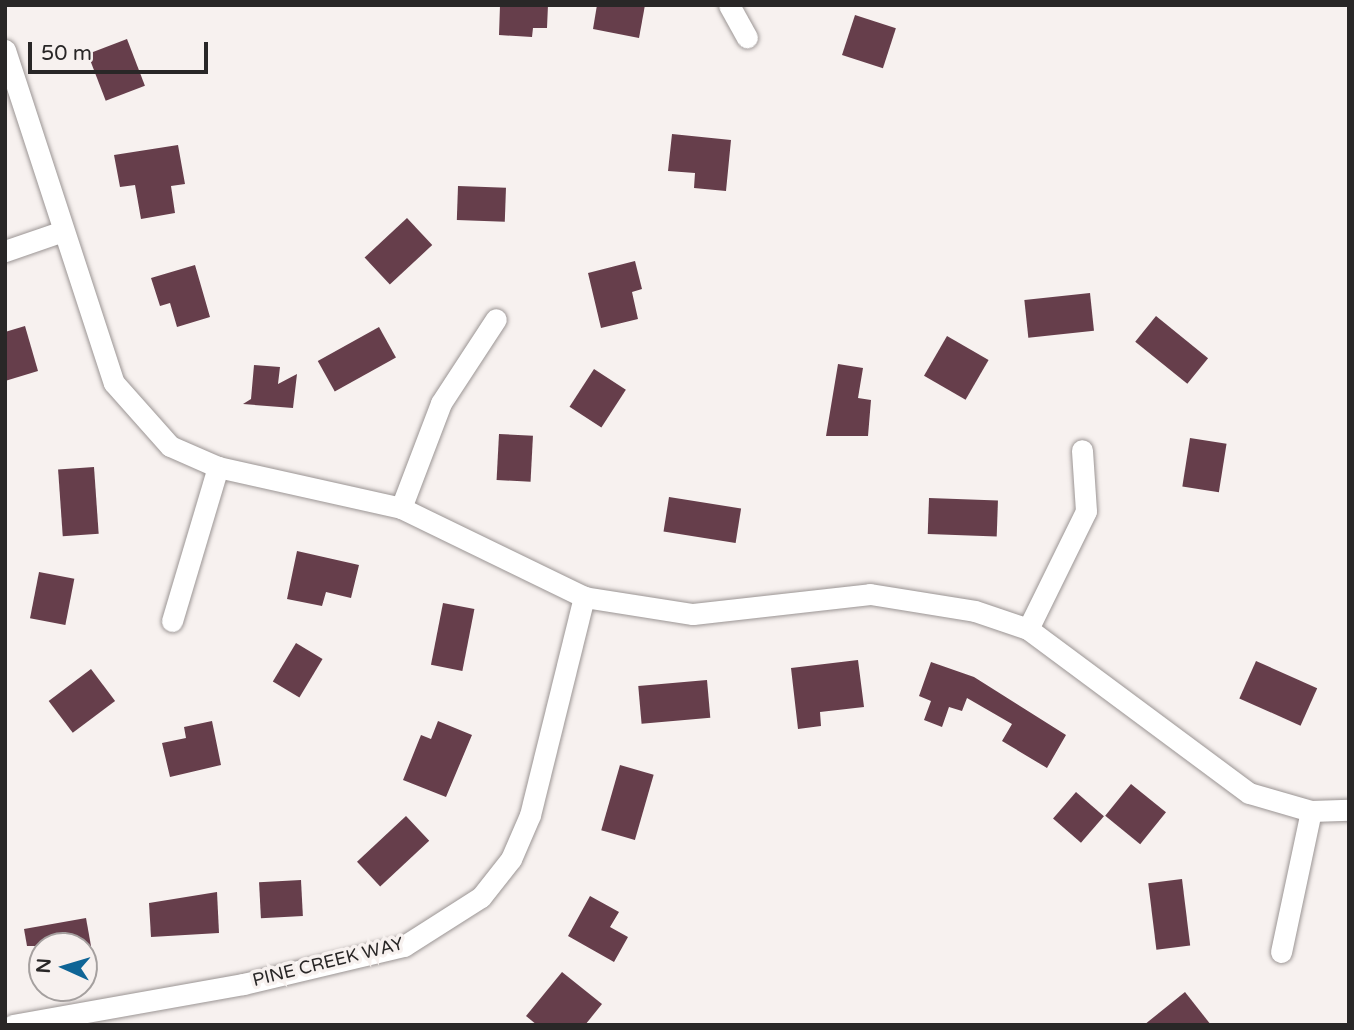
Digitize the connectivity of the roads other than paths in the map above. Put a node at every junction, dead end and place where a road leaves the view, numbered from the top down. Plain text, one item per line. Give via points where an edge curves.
1 (732, 11) edge
2 (747, 37) dead end
3 (5, 50) edge
4 (63, 231) junction
5 (5, 251) edge
6 (496, 319) dead end
7 (1082, 450) dead end
8 (218, 467) junction
9 (401, 508) junction
10 (584, 597) junction
11 (172, 621) dead end
12 (1028, 629) junction
13 (1349, 810) edge
14 (1311, 811) junction
15 (1281, 952) dead end
16 (13, 1025) edge

1 - 2 street
3 - 4 street
4 - 5 street
4 - 8 street via 114,383 170,446
6 - 9 street via 441,403
7 - 12 street via 1086,511
8 - 9 street
8 - 11 street
9 - 10 street
10 - 12 street via 693,614 881,594 935,601
10 - 16 street, PINE CREEK WAY via 530,815 511,859 481,897 404,946 243,984
12 - 14 street via 1228,781
13 - 14 street
14 - 15 street

